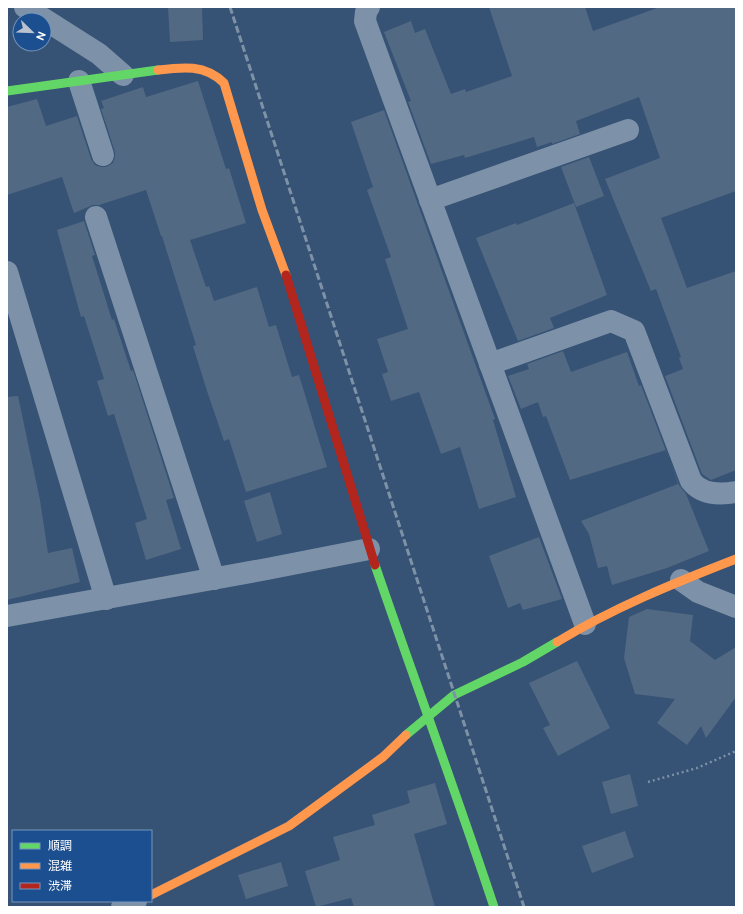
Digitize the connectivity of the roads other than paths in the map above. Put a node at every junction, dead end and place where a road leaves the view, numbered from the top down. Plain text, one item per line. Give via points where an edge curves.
1 (26, 7) edge
2 (369, 7) edge
3 (44, 12) edge
4 (52, 16) edge
5 (123, 75) junction
6 (80, 81) junction
7 (7, 91) edge
8 (628, 130) dead end
9 (104, 155) dead end
10 (430, 200) junction
11 (96, 217) dead end
12 (7, 272) edge
13 (490, 364) junction
14 (736, 492) edge
15 (369, 549) junction
16 (736, 559) edge
17 (214, 579) junction
18 (681, 580) junction
19 (106, 599) junction
20 (736, 607) edge
21 (7, 616) edge
22 (585, 624) junction
23 (428, 716) junction
24 (152, 894) edge
25 (134, 902) edge
26 (122, 907) edge
27 (494, 907) edge

1 - 3 street
2 - 10 street via 365,21
4 - 5 street
5 - 6 street
5 - 15 street via 180,66 215,73 224,83 262,210 287,279 323,394
6 - 7 street
6 - 9 street
8 - 10 street
10 - 13 street
11 - 17 street
12 - 19 street
13 - 14 street via 611,320 634,331 691,481 701,489 714,494
13 - 22 street
15 - 17 street
15 - 23 street
16 - 18 street
17 - 19 street
18 - 20 street via 698,592
18 - 22 street
19 - 21 street
22 - 23 street via 523,662 454,695
23 - 24 street via 383,756 289,826
23 - 27 street
25 - 26 street

